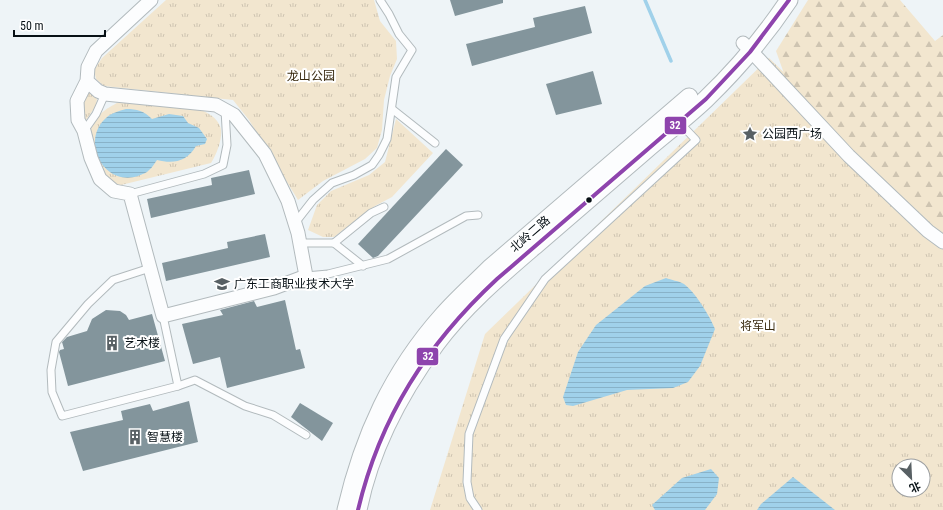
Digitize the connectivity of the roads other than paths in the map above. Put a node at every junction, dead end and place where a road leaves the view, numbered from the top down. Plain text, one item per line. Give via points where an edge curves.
1 (151, 0) edge
2 (380, 0) edge
3 (775, 0) edge
4 (789, 0) edge
5 (747, 47) junction
6 (87, 81) junction
7 (105, 94) junction
8 (392, 109) junction
9 (225, 110) junction
10 (675, 118) junction
11 (84, 132) junction
12 (435, 143) dead end
13 (130, 194) junction
14 (384, 207) dead end
15 (478, 215) dead end
16 (295, 223) junction
17 (943, 242) edge
18 (300, 243) junction
19 (334, 243) junction
20 (363, 266) junction
21 (150, 268) junction
22 (306, 276) junction
23 (163, 316) junction
24 (178, 386) junction
25 (306, 435) dead end
26 (346, 510) edge
27 (358, 510) edge
28 (478, 510) edge

1 - 6 street via 96,51 88,67
2 - 8 lane via 399,34 412,50 396,77
3 - 5 street, 北岭二路
4 - 5 street, 北岭二路
5 - 10 street, 北岭二路 via 705,99
5 - 17 street via 849,156 928,231
6 - 7 street
6 - 11 street via 77,101 78,120
7 - 9 street via 216,105
7 - 11 lane
8 - 12 lane
8 - 16 lane via 387,139 372,165 332,183 313,200
9 - 13 lane via 227,145 223,165 204,174
9 - 16 street via 234,115 265,154
10 - 26 street, 北岭二路 via 490,268 425,337 380,408 361,454
10 - 27 street, 北岭二路 via 476,299 441,338 415,375 382,436 373,457
10 - 28 lane via 696,140 544,280 504,339 469,434 467,482 470,498
11 - 13 street via 100,178 114,190
13 - 21 street
14 - 19 lane via 371,213
15 - 20 lane via 466,216 388,258
16 - 18 street
18 - 19 lane
18 - 22 street
19 - 20 lane
20 - 22 lane
21 - 23 street
21 - 24 lane via 113,280 88,304 56,342 51,370 52,392 62,416
22 - 23 street via 274,288
23 - 24 lane
24 - 25 lane via 195,380 244,406 273,415

